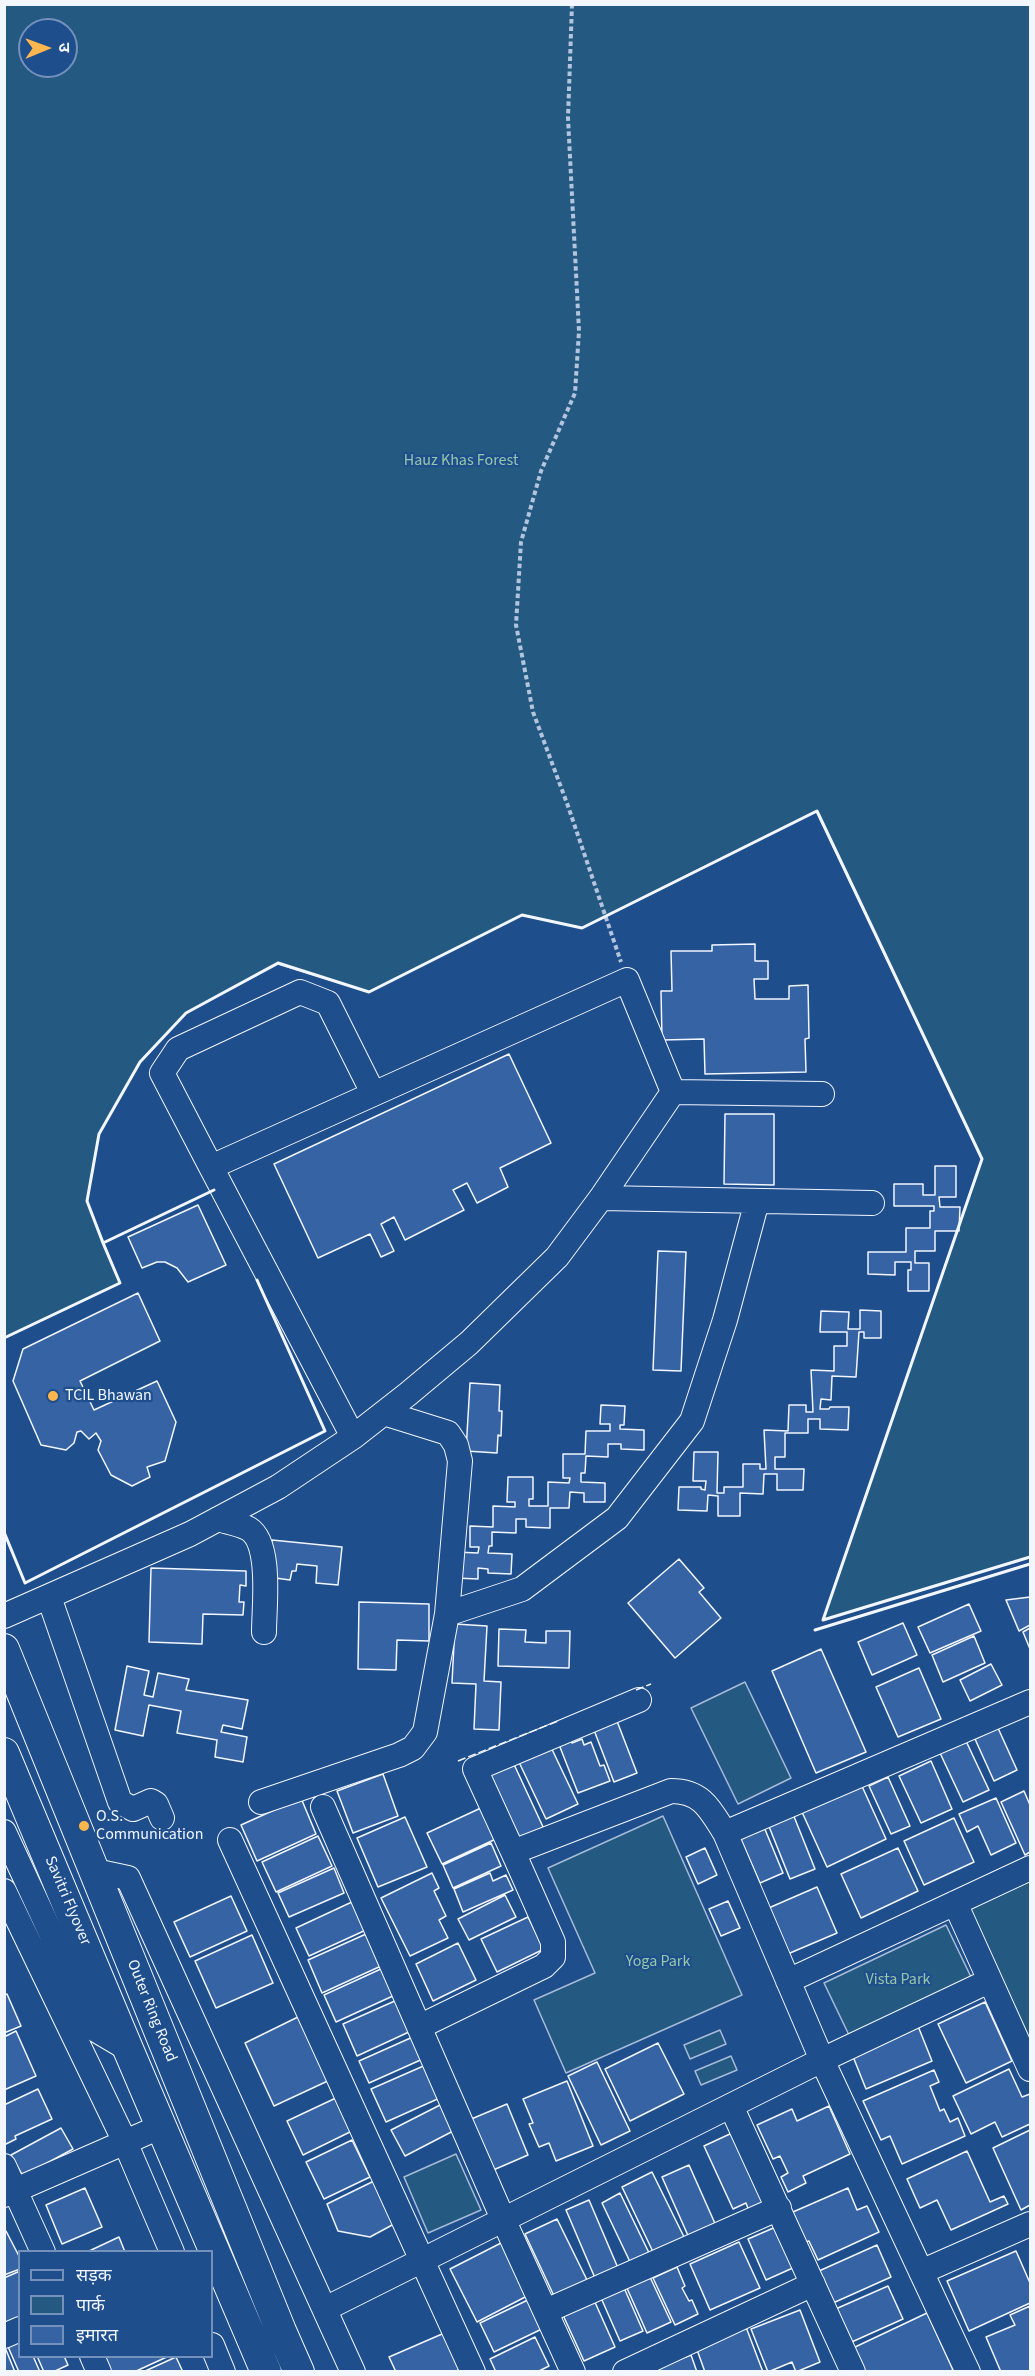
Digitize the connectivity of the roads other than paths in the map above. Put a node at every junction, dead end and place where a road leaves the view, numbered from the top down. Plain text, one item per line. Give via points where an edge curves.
1 (673, 1092) junction
2 (373, 1093) junction
3 (822, 1094) dead end
4 (211, 1167) junction
5 (601, 1198) junction
6 (757, 1201) junction
7 (872, 1203) dead end
8 (384, 1413) junction
9 (353, 1437) junction
10 (218, 1519) junction
11 (50, 1597) junction
12 (447, 1614) junction
13 (4, 1616) edge
14 (264, 1632) dead end
15 (4, 1649) edge
16 (639, 1700) dead end
17 (1030, 1702) edge
18 (4, 1753) edge
19 (261, 1802) dead end
20 (323, 1807) dead end
21 (162, 1818) dead end
22 (4, 1832) edge
23 (725, 1833) junction
24 (230, 1840) dead end
25 (513, 1852) junction
26 (1030, 1868) edge
27 (94, 1871) junction
28 (4, 1891) edge
29 (956, 1903) junction
30 (788, 1980) junction
31 (989, 1981) junction
32 (419, 2027) junction
33 (128, 2049) junction
34 (822, 2060) junction
35 (1030, 2069) edge
36 (731, 2106) junction
37 (162, 2126) junction
38 (125, 2142) junction
39 (4, 2166) edge
40 (10, 2192) edge
41 (778, 2208) junction
42 (503, 2219) junction
43 (1030, 2224) edge
44 (43, 2250) edge
45 (171, 2250) edge
46 (422, 2260) junction
47 (921, 2272) junction
48 (813, 2284) junction
49 (325, 2309) junction
50 (546, 2311) junction
51 (18, 2330) edge
52 (4, 2336) edge
53 (213, 2347) edge
54 (93, 2358) edge
55 (99, 2372) edge
56 (223, 2372) edge
57 (266, 2372) edge
58 (299, 2372) edge
59 (353, 2372) edge
60 (473, 2372) edge
61 (573, 2372) edge
62 (625, 2372) edge
63 (853, 2372) edge
64 (968, 2372) edge

1 - 2 street via 627,980
1 - 3 street
1 - 5 street
2 - 4 street
2 - 4 street via 328,1003 300,992 178,1049 162,1073
4 - 9 street
5 - 6 street
5 - 8 street via 556,1257 511,1302 469,1343
6 - 7 street
6 - 12 street via 726,1320 692,1421 617,1518 522,1589
8 - 9 street
8 - 12 street via 448,1433 456,1445 460,1461
9 - 10 street via 278,1487
10 - 11 street
10 - 14 street via 250,1529 261,1544
11 - 13 street
11 - 21 street via 120,1802 133,1809 151,1801
12 - 19 street via 425,1732 413,1748
15 - 27 main road, Outer Ring Road
16 - 25 street via 475,1769
17 - 23 street
18 - 33 main road, Savitri Flyover
20 - 32 street
22 - 33 street via 96,2030
23 - 25 street via 706,1803 686,1791 671,1791
23 - 30 street
24 - 46 street
25 - 32 street via 553,1942 553,1957 544,1966
26 - 29 street
27 - 49 street via 128,1878
27 - 58 main road, Outer Ring Road
28 - 38 street
29 - 30 street
29 - 31 street
30 - 34 street
31 - 34 street
31 - 35 street
32 - 42 street
33 - 37 main road
34 - 36 street
34 - 47 street
36 - 41 street
36 - 42 street
37 - 38 street
37 - 57 main road
38 - 40 street
38 - 45 street
39 - 40 street
40 - 44 street
41 - 48 street
41 - 50 street
42 - 46 street
42 - 50 street
43 - 47 street
46 - 49 street
46 - 60 street
47 - 64 street
48 - 62 street
48 - 63 street
49 - 59 street
50 - 61 street
51 - 52 street
53 - 56 street
54 - 55 street

